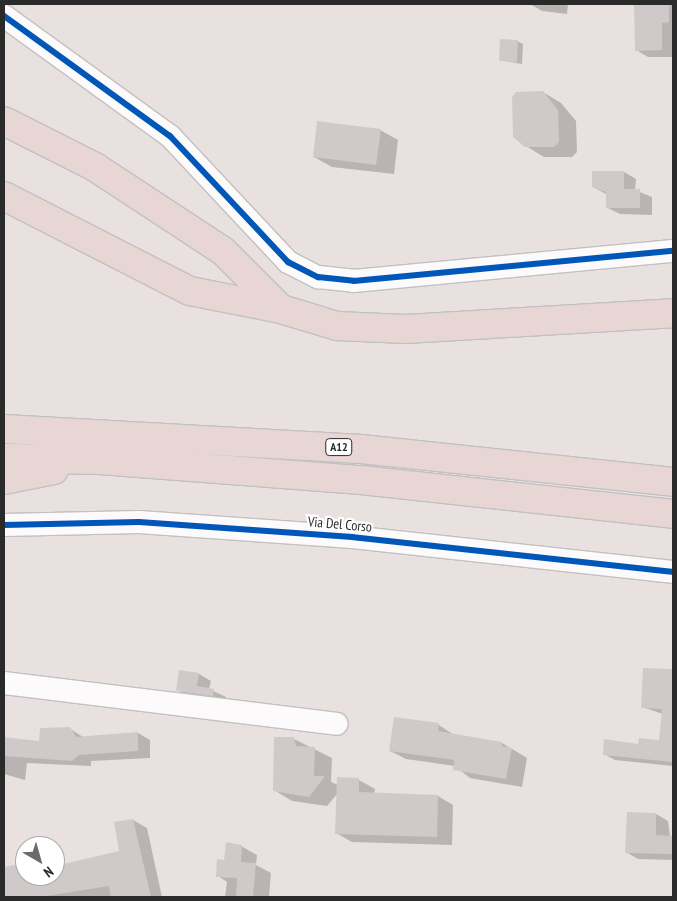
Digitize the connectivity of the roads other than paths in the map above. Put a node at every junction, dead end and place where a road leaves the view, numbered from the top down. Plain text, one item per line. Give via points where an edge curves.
1 (4, 16) edge
2 (4, 121) edge
3 (4, 196) edge
4 (673, 251) edge
5 (281, 309) junction
6 (673, 313) edge
7 (4, 429) edge
8 (4, 458) edge
9 (100, 460) junction
10 (4, 480) edge
11 (673, 482) edge
12 (673, 514) edge
13 (4, 525) edge
14 (673, 572) edge
15 (4, 684) edge
16 (336, 724) dead end

1 - 4 street via 170,136 288,262 318,277 354,281
2 - 5 highway via 95,167 223,251
3 - 5 highway via 190,291
5 - 6 highway via 336,326 406,329
7 - 11 highway, A12 / A12 via 361,449
8 - 9 highway, A12 / A12
9 - 10 highway
9 - 12 highway, A12 / A12 via 360,480
13 - 14 street, Via Del Corso via 139,522 352,537
15 - 16 street

